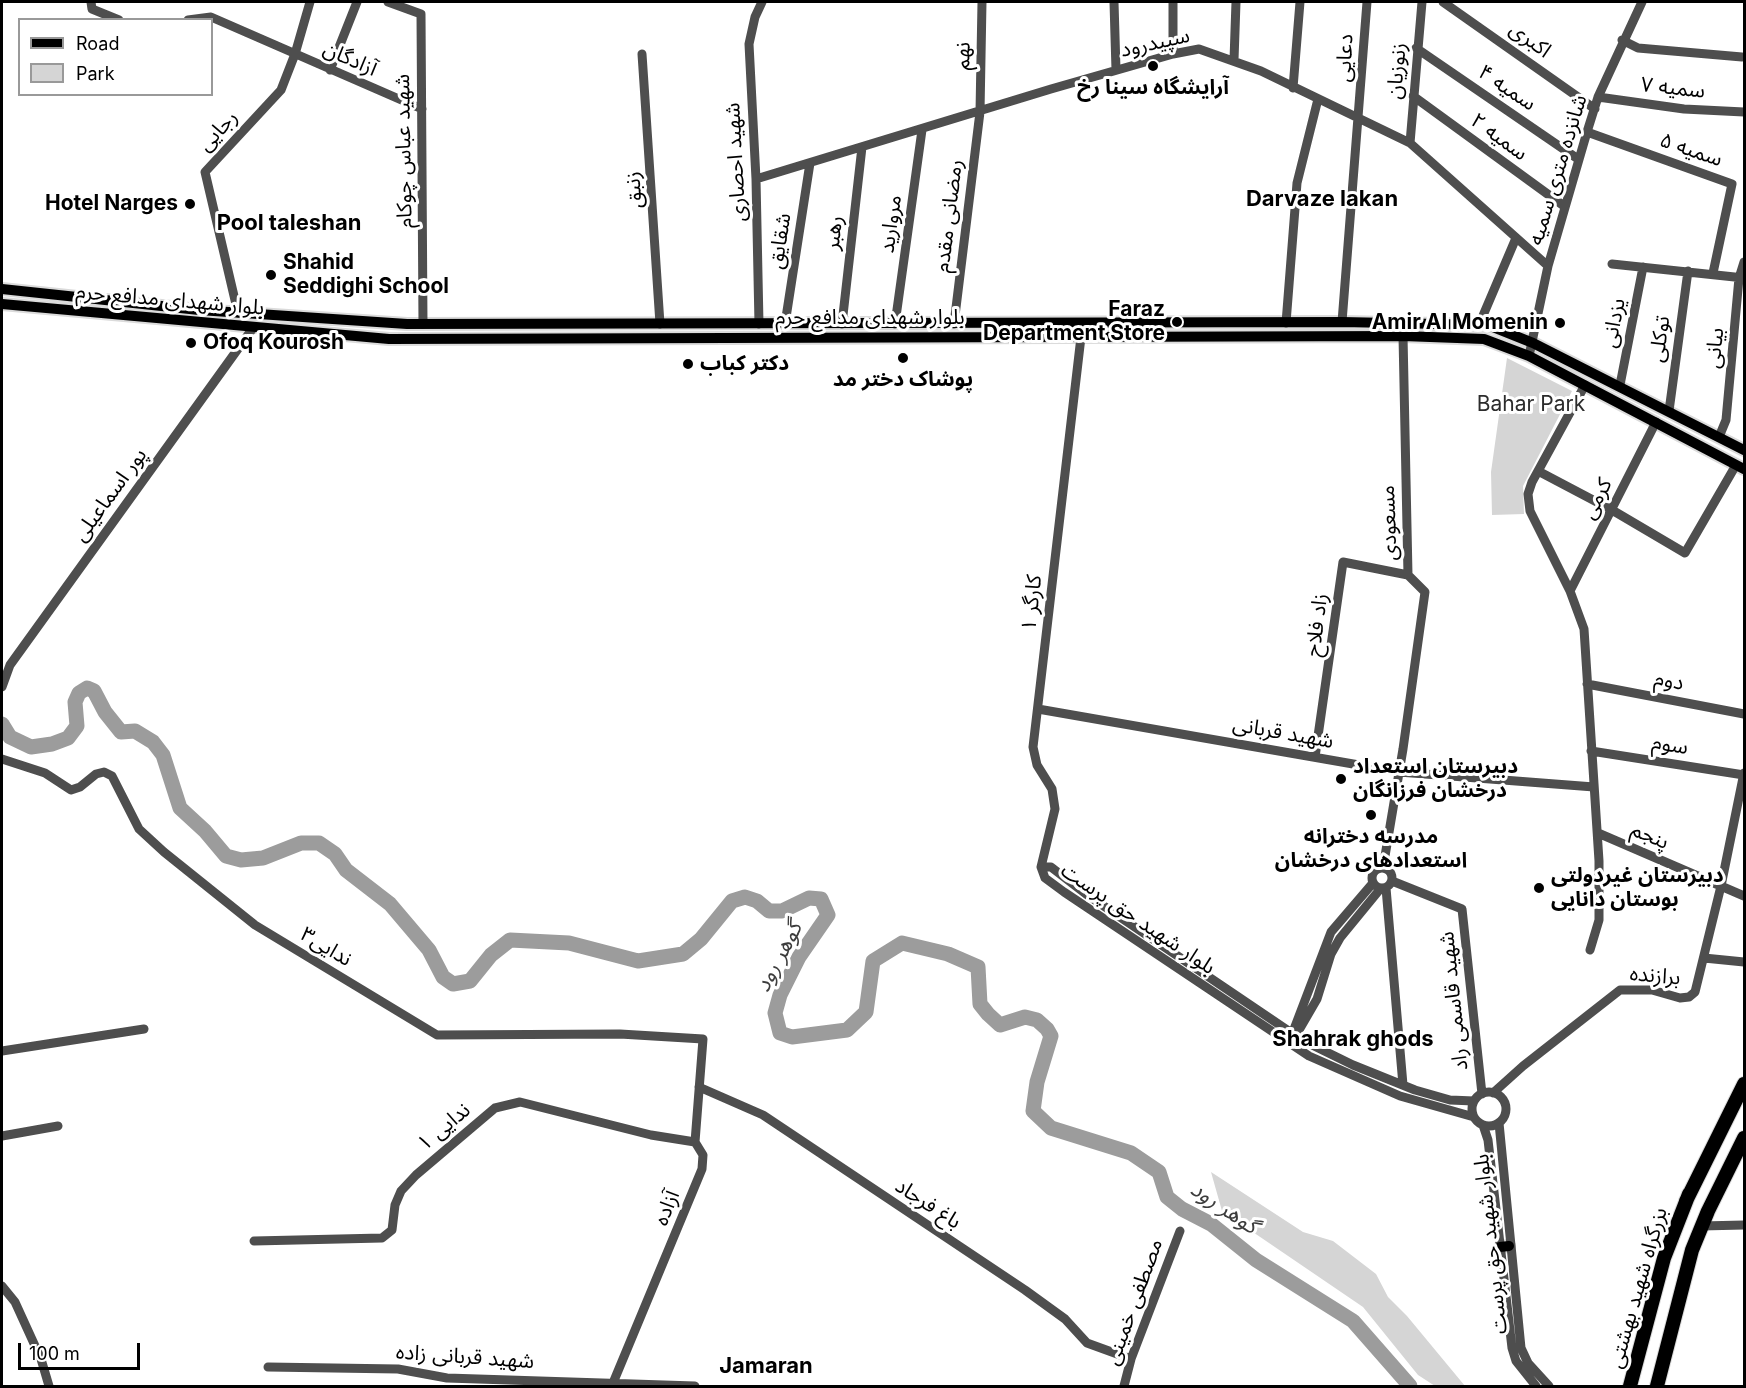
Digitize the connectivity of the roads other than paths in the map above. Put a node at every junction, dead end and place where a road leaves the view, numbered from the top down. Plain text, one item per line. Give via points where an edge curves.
1 (91, 2) edge
2 (310, 2) edge
3 (357, 2) edge
4 (388, 2) edge
5 (762, 2) edge
6 (982, 2) edge
7 (1114, 2) edge
8 (1173, 2) edge
9 (1236, 2) edge
10 (1300, 2) edge
11 (1367, 2) edge
12 (1422, 2) edge
13 (1443, 2) edge
14 (1642, 2) edge
15 (114, 18) edge
16 (204, 18) edge
17 (1622, 40) junction
18 (1416, 48) junction
19 (296, 54) junction
20 (642, 54) dead end
21 (1173, 54) junction
22 (1742, 57) dead end
23 (1234, 60) junction
24 (330, 70) junction
25 (1116, 70) junction
26 (1293, 88) junction
27 (1413, 96) junction
28 (1598, 97) junction
29 (1318, 99) junction
30 (1595, 108) junction
31 (422, 109) junction
32 (980, 112) junction
33 (1744, 112) edge
34 (1360, 117) junction
35 (922, 130) junction
36 (1587, 132) junction
37 (1410, 143) junction
38 (862, 147) junction
39 (1578, 159) junction
40 (810, 163) junction
41 (756, 179) junction
42 (1564, 206) junction
43 (1516, 238) junction
44 (1744, 262) edge
45 (1612, 264) dead end
46 (1548, 266) junction
47 (1643, 267) junction
48 (1688, 271) junction
49 (1713, 273) junction
50 (1742, 278) edge
51 (2, 289) edge
52 (2, 304) edge
53 (145, 305) junction
54 (238, 313) junction
55 (144, 319) junction
56 (1342, 322) junction
57 (1286, 323) junction
58 (423, 324) junction
59 (660, 324) junction
60 (759, 324) junction
61 (785, 324) junction
62 (813, 324) junction
63 (842, 324) junction
64 (896, 324) junction
65 (954, 324) junction
66 (1479, 325) junction
67 (253, 328) junction
68 (1536, 331) junction
69 (1403, 336) junction
70 (1081, 337) junction
71 (812, 338) junction
72 (1522, 338) junction
73 (1533, 343) junction
74 (1529, 356) junction
75 (1585, 385) junction
76 (1620, 386) junction
77 (1669, 411) junction
78 (1656, 422) junction
79 (1719, 437) junction
80 (1744, 450) edge
81 (1741, 467) edge
82 (1538, 471) junction
83 (1612, 510) junction
84 (1408, 575) junction
85 (1570, 591) junction
86 (1587, 684) junction
87 (2, 687) edge
88 (1038, 709) junction
89 (1744, 714) edge
90 (1591, 751) junction
91 (1315, 758) junction
92 (2, 759) edge
93 (1399, 772) junction
94 (1744, 774) edge
95 (1594, 788) junction
96 (1598, 833) junction
97 (1041, 867) joint
98 (1383, 868) junction
99 (1383, 885) junction
100 (1721, 886) junction
101 (1744, 896) edge
102 (1590, 950) dead end
103 (1704, 958) junction
104 (1744, 962) edge
105 (1206, 982) junction
106 (144, 1029) dead end
107 (1293, 1034) junction
108 (703, 1039) joint
109 (1287, 1043) junction
110 (2, 1051) edge
111 (1373, 1073) junction
112 (1369, 1083) junction
113 (1744, 1084) edge
114 (1403, 1085) junction
115 (699, 1087) junction
116 (1493, 1093) junction
117 (1482, 1094) junction
118 (1474, 1101) junction
119 (1474, 1118) junction
120 (1499, 1123) junction
121 (1483, 1125) junction
122 (58, 1126) dead end
123 (2, 1136) edge
124 (1744, 1138) edge
125 (695, 1142) junction
126 (1744, 1225) edge
127 (1701, 1226) junction
128 (1180, 1230) dead end
129 (254, 1241) dead end
130 (1505, 1247) junction
131 (2, 1286) edge
132 (1131, 1359) junction
133 (268, 1367) dead end
134 (613, 1383) junction
135 (49, 1386) edge
136 (695, 1386) edge
137 (1124, 1386) edge
138 (1536, 1386) edge
139 (1549, 1386) edge
140 (1630, 1386) edge
141 (1657, 1386) edge

1 - 15 street via 92,9
2 - 19 street
3 - 24 street
4 - 31 street, شهید عباس چوکام via 422,14
5 - 41 street, شهید احصاری via 749,44
6 - 32 street, نهم
7 - 25 street
8 - 21 street
9 - 23 street
10 - 26 street
11 - 34 street, دعایی
12 - 18 street, زنوزیان
13 - 30 street, اکبری
14 - 17 street, شانزده متری سمیه
16 - 19 street, آزادگان via 212,17
17 - 22 street via 1638,48
17 - 28 street, شانزده متری سمیه
18 - 27 street, زنوزیان
18 - 39 street, سمیه ۴
19 - 24 street, آزادگان
19 - 54 street, رجایی via 281,90 205,172
20 - 59 street, زنبق
21 - 23 street, سپیدرود via 1199,49
21 - 25 street, سپیدرود
23 - 26 street, سپیدرود
24 - 31 street, آزادگان
25 - 32 street, سپیدرود
26 - 29 street, سپیدرود
27 - 37 street, زنوزیان
27 - 42 street, سمیه ۲
28 - 30 street, شانزده متری سمیه
28 - 33 street, سمیه ۷ via 1684,109
29 - 34 street, سپیدرود
29 - 57 street via 1297,183
30 - 36 street, شانزده متری سمیه
31 - 58 street, شهید عباس چوکام
32 - 35 street, سپیدرود
32 - 65 street, رمضانی مقدم
34 - 37 street, سپیدرود
34 - 56 street, دعایی
35 - 38 street, سپیدرود
35 - 64 street, مروارید
36 - 39 street, شانزده متری سمیه
36 - 49 street, سمیه ۵ via 1732,184
37 - 43 street, سپیدرود
38 - 40 street, سپیدرود
38 - 63 street, رهبر
39 - 42 street, شانزده متری سمیه
40 - 41 street, سپیدرود
40 - 61 street, شقایق
41 - 60 street, شهید احصاری
42 - 46 street, شانزده متری سمیه
43 - 46 street, سپیدرود
43 - 66 street
44 - 50 street, بیانی
45 - 47 street
46 - 68 street, شانزده متری سمیه
47 - 48 street
47 - 76 street, یزدانی
48 - 49 street
48 - 77 street, توکلی
49 - 50 street
50 - 79 street, بیانی via 1725,420
51 - 53 main road, بلوار شهدای مدافع حرم
52 - 55 main road, بلوار شهدای مدافع حرم
53 - 54 main road, بلوار شهدای مدافع حرم
53 - 55 main road
54 - 58 main road, بلوار شهدای مدافع حرم
55 - 67 main road, بلوار شهدای مدافع حرم
56 - 57 main road, بلوار شهدای مدافع حرم
56 - 66 main road, بلوار شهدای مدافع حرم
57 - 65 main road, بلوار شهدای مدافع حرم
58 - 59 main road, بلوار شهدای مدافع حرم
59 - 60 main road, بلوار شهدای مدافع حرم
60 - 61 main road, بلوار شهدای مدافع حرم
61 - 62 main road, بلوار شهدای مدافع حرم
62 - 63 main road, بلوار شهدای مدافع حرم
62 - 71 main road
63 - 64 main road, بلوار شهدای مدافع حرم
64 - 65 main road, بلوار شهدای مدافع حرم
66 - 72 main road, بلوار شهدای مدافع حرم
67 - 71 main road, بلوار شهدای مدافع حرم via 389,339
67 - 87 street, پور اسماعیلی via 10,665
68 - 72 street
68 - 73 street, شانزده متری سمیه
69 - 70 main road, بلوار شهدای مدافع حرم
69 - 74 main road, بلوار شهدای مدافع حرم via 1484,339
69 - 84 street, مسعودی
70 - 71 main road, بلوار شهدای مدافع حرم
70 - 88 street, کارگر ۱
72 - 73 main road, بلوار شهدای مدافع حرم
73 - 74 street, شانزده متری سمیه
73 - 76 main road, بلوار شهدای مدافع حرم
74 - 75 main road, بلوار شهدای مدافع حرم
75 - 78 main road, بلوار شهدای مدافع حرم
75 - 82 street
76 - 77 main road, بلوار شهدای مدافع حرم
77 - 79 main road, بلوار شهدای مدافع حرم
78 - 81 main road, بلوار شهدای مدافع حرم
78 - 83 street, کرمی
79 - 80 main road, بلوار شهدای مدافع حرم
81 - 83 street via 1685,554
82 - 83 street
82 - 85 street via 1528,494 1530,511
83 - 85 street, کرمی
84 - 91 street, زاد فلاح via 1343,562
84 - 93 street, مسعودی via 1425,592
85 - 86 street via 1584,629
86 - 89 street, دوم
86 - 90 street
88 - 91 street, شهید قربانی
88 - 97 street, کارگر ۱ via 1033,747 1037,765 1053,789 1055,809
90 - 94 street, سوم
90 - 95 street
91 - 93 street, شهید قربانی
92 - 108 street, ندایی۳ via 45,773 70,790 80,788 96,774 112,776 140,829 255,925 437,1035 620,1034
93 - 95 street, شهید قربانی
93 - 98 street
94 - 100 street, برازنده
95 - 96 street
96 - 100 street, پنجم
96 - 102 street via 1599,920
97 - 105 street, بلوار شهید حق پرست via 1051,867
98 - 99 street via 1389,870
98 - 99 street via 1375,871
99 - 107 street via 1331,932 1315,991 1299,1030
99 - 114 street
99 - 117 street, شهید قاسمی راد via 1462,909
100 - 101 street, پنجم
100 - 103 street, برازنده
103 - 104 street
103 - 116 street, برازنده via 1695,992 1689,997 1634,988 1620,990
105 - 107 street, بلوار شهید حق پرست
105 - 109 street, بلوار شهید حق پرست
106 - 110 street
107 - 109 street
107 - 111 street, بلوار شهید حق پرست
108 - 115 street, آزاده
109 - 112 street, بلوار شهید حق پرست
111 - 112 street
111 - 114 street, بلوار شهید حق پرست
112 - 119 street, بلوار شهید حق پرست
113 - 140 highway, بزرگراه شهید بهشتی via 1687,1198 1664,1258
114 - 118 street, بلوار شهید حق پرست via 1450,1100
115 - 125 street, آزاده
115 - 132 street, باغ فرجاد via 763,1115 1065,1318 1087,1343
116 - 117 street
116 - 120 street via 1505,1103 1506,1114
117 - 118 street
118 - 119 street
119 - 121 street
120 - 121 street
120 - 130 street, بلوار شهید حق پرست
121 - 130 street, بلوار شهید حق پرست
122 - 123 street
124 - 127 highway, بزرگراه شهید بهشتی
125 - 129 street, ندایی ۱ via 520,1102 495,1108 416,1175 401,1191 392,1230 382,1238
125 - 134 street, آزاده via 702,1155 702,1169
126 - 127 street
127 - 141 highway, بزرگراه شهید بهشتی
128 - 132 street, مصطفی خمینی
130 - 138 street, بلوار شهید حق پرست via 1512,1348 1516,1361
130 - 139 street, بلوار شهید حق پرست via 1521,1348 1528,1363
131 - 135 street via 15,1302
132 - 137 street, مصطفی خمینی
133 - 134 street, شهید قربانی زاده via 398,1370 447,1378
134 - 136 street, شهید قربانی زاده

